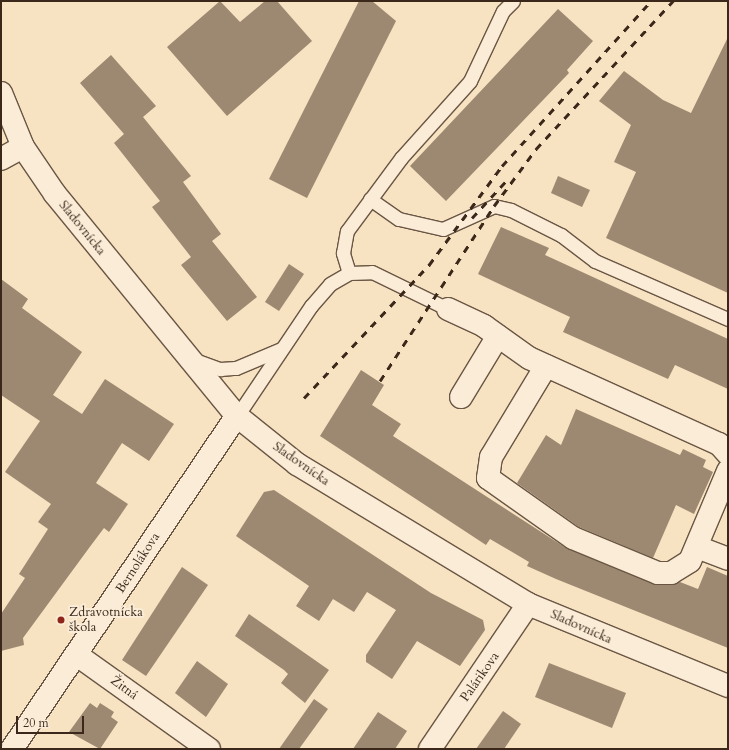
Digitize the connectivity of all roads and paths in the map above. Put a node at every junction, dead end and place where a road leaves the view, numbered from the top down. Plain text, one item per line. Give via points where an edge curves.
1 (513, 1) edge
2 (1, 93) edge
3 (23, 147) junction
4 (1, 159) edge
5 (370, 199) junction
6 (349, 273) junction
7 (448, 309) joint
8 (728, 319) edge
9 (498, 336) junction
10 (283, 348) junction
11 (179, 349) junction
12 (546, 366) junction
13 (461, 396) dead end
14 (237, 416) junction
15 (728, 454) edge
16 (728, 471) edge
17 (697, 547) junction
18 (728, 559) edge
19 (528, 604) junction
20 (77, 655) junction
21 (728, 686) edge
22 (12, 749) edge
23 (209, 749) edge
24 (430, 749) edge

1 - 5 lane via 503,11 470,81 401,158
2 - 3 street, Sladovnícka
3 - 4 street
3 - 11 street, Sladovnícka via 55,194
5 - 6 lane via 343,242
5 - 8 lane via 399,218 443,229 494,206 511,210 561,236 595,261
6 - 7 lane via 372,272
6 - 10 lane via 330,284
7 - 9 street
9 - 12 street
9 - 13 street
10 - 11 lane via 236,368 220,369 201,364
10 - 14 lane
11 - 14 street, Sladovnícka
12 - 15 street via 719,444
12 - 17 street via 491,457 488,478 494,485 573,538 658,573 682,568
14 - 19 street, Sladovnícka via 297,464
14 - 20 street, Bernolákova
16 - 17 street
17 - 18 street
19 - 21 street, Sladovnícka
19 - 24 street, Palárikova
20 - 22 street, Bernolákova
20 - 23 street, Žitná

